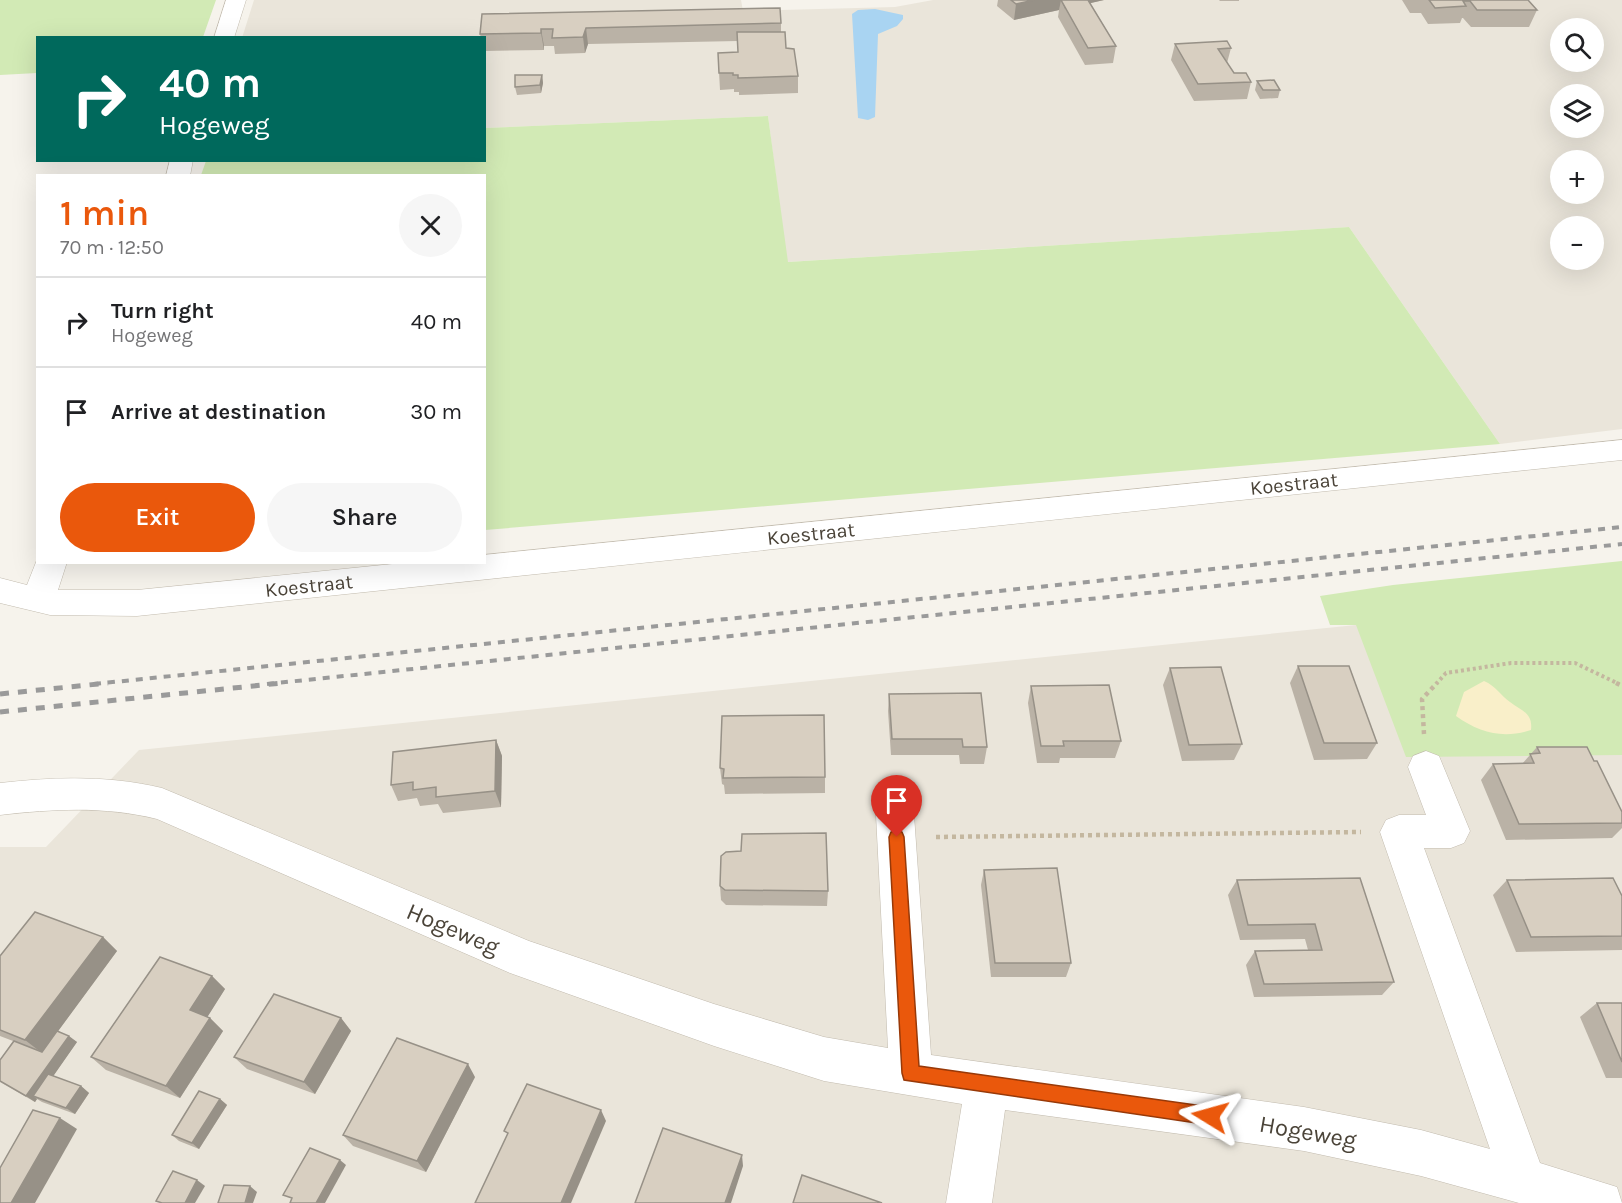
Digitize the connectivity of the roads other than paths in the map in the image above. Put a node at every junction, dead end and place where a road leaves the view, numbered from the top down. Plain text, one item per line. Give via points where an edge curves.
1 (236, 0) edge
2 (225, 36) edge
3 (1622, 450) edge
4 (50, 564) edge
5 (0, 590) edge
6 (39, 600) junction
7 (1426, 767) dead end
8 (0, 799) edge
9 (896, 826) road end
10 (910, 1073) junction
11 (987, 1086) junction
12 (1524, 1182) junction
13 (969, 1203) edge
14 (1601, 1203) edge

1 - 2 street
3 - 6 street, Koestraat via 137,603 82,606
4 - 6 street
5 - 6 street, Koestraat
7 - 12 street via 1451,831 1399,832
8 - 10 street, Hogeweg via 90,791 113,792 162,804 524,959 824,1059
9 - 10 street
10 - 11 street, Hogeweg
11 - 12 street, Hogeweg via 1304,1129 1421,1153
11 - 13 street
12 - 14 street, Hogeweg

